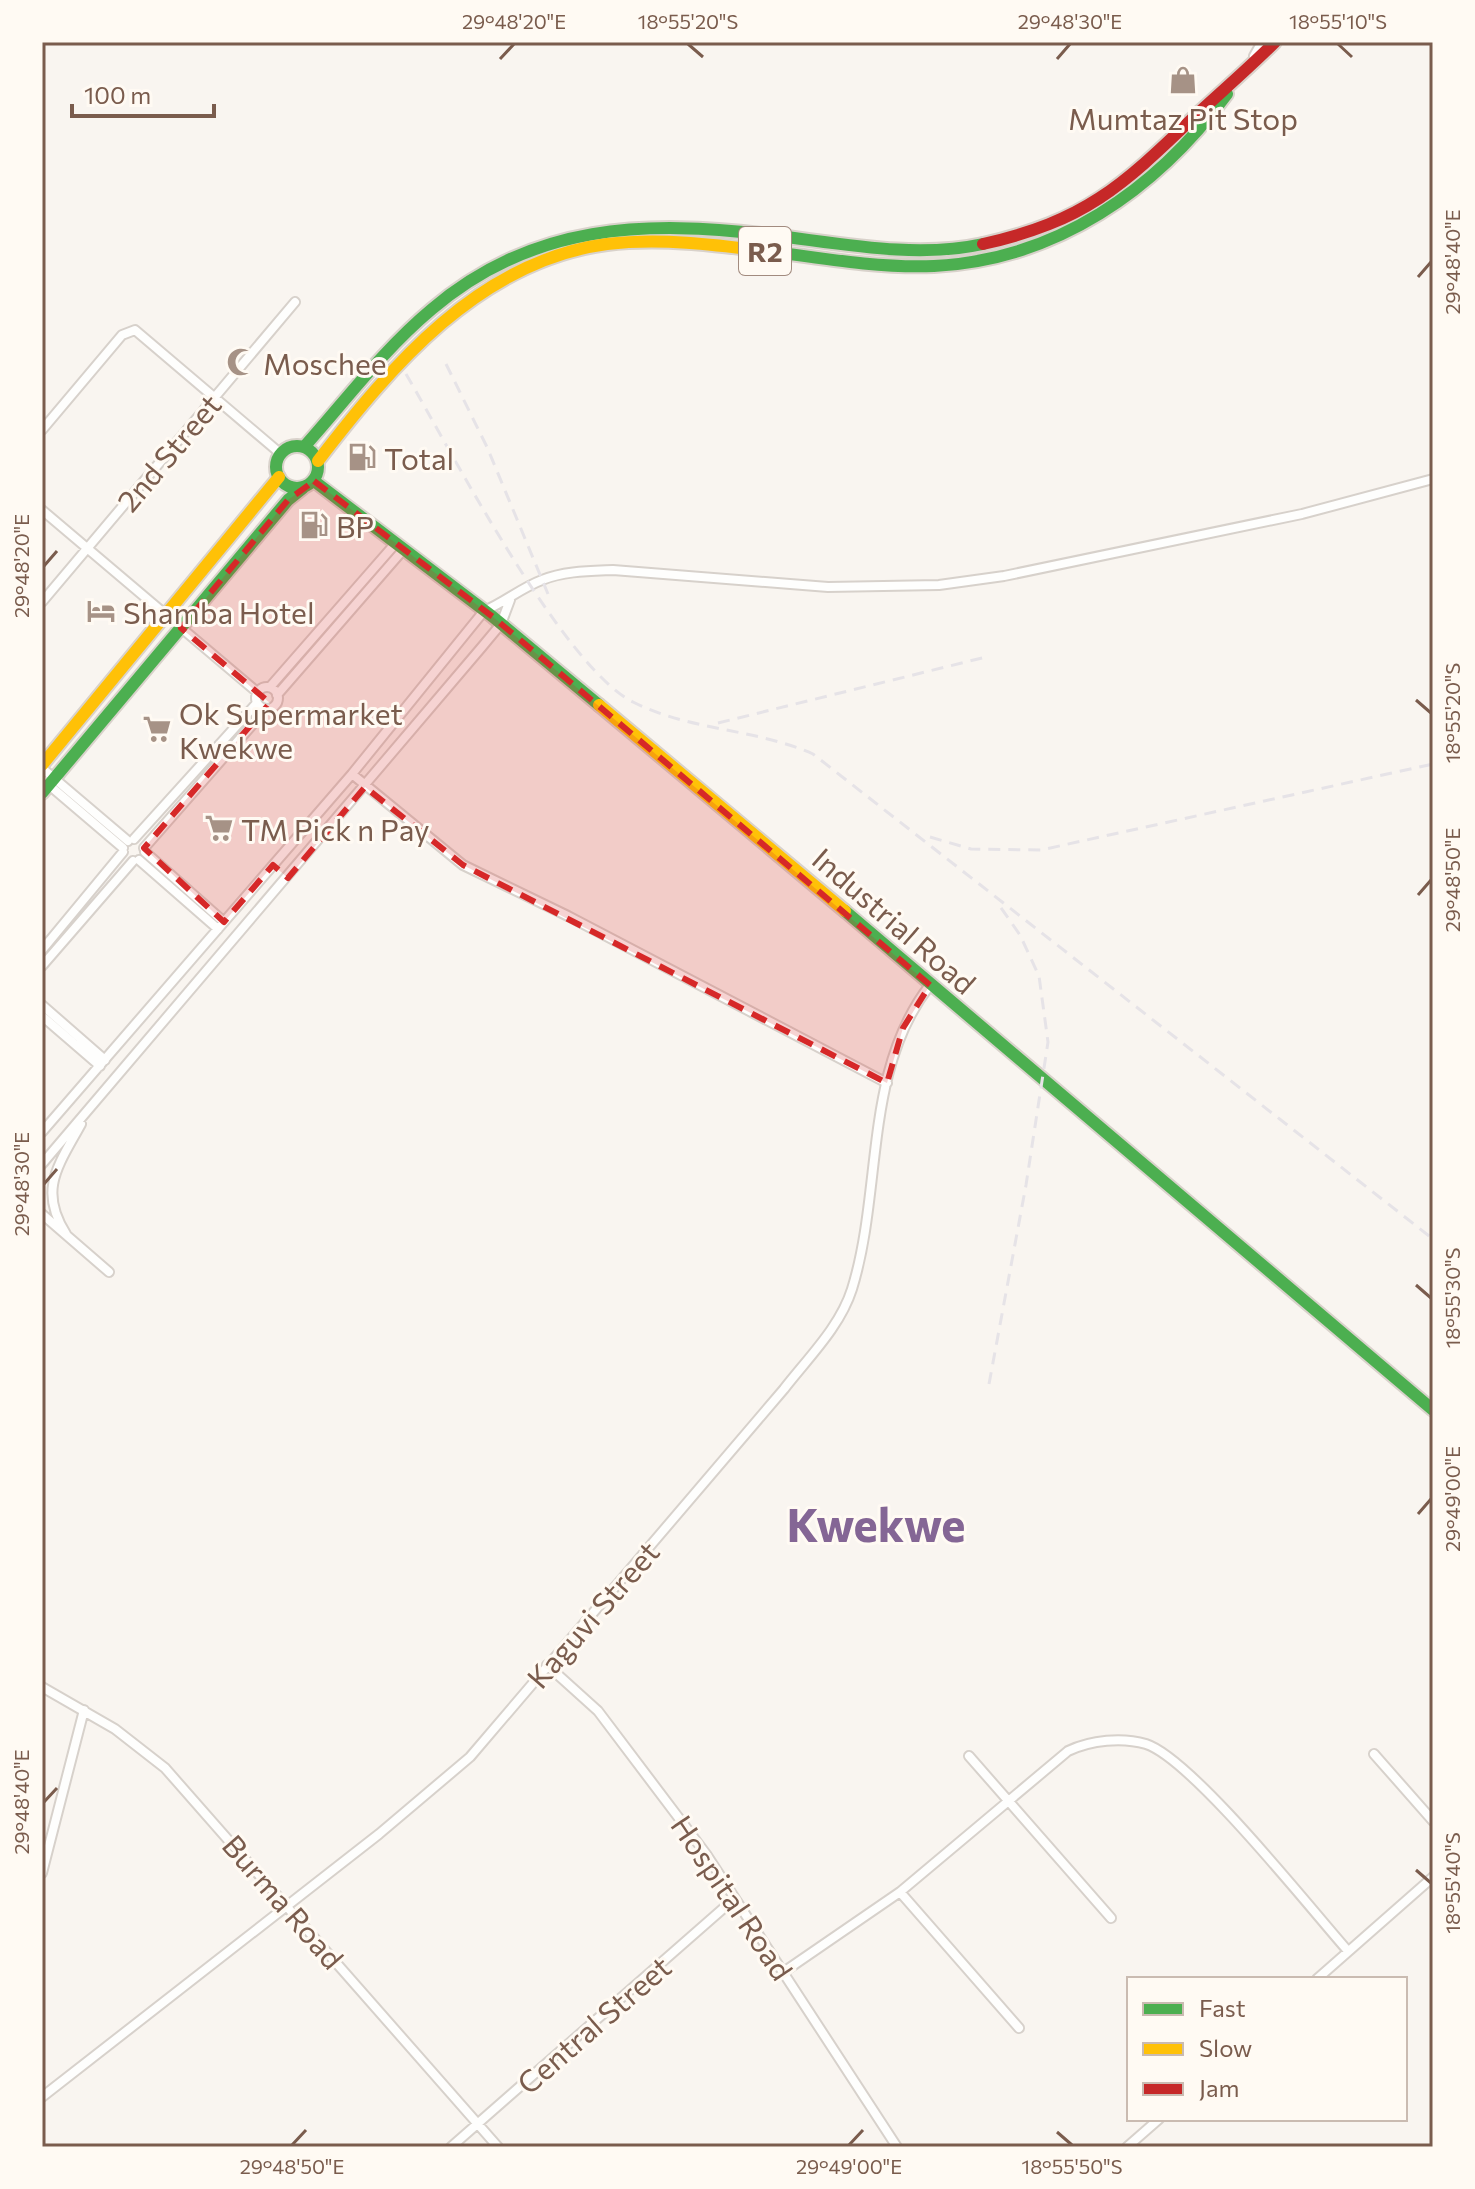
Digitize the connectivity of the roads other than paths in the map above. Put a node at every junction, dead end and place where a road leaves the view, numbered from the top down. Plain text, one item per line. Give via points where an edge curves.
1 (1262, 42) edge
2 (1275, 42) edge
3 (1244, 74) junction
4 (1231, 87) junction
5 (295, 302) dead end
6 (215, 396) junction
7 (343, 404) junction
8 (354, 414) junction
9 (42, 430) edge
10 (304, 447) junction
11 (281, 454) junction
12 (318, 461) junction
13 (279, 477) junction
14 (1433, 479) edge
15 (308, 484) junction
16 (42, 510) edge
17 (238, 530) junction
18 (252, 543) junction
19 (399, 547) junction
20 (87, 548) junction
21 (510, 600) junction
22 (42, 602) edge
23 (484, 611) junction
24 (167, 616) junction
25 (501, 624) junction
26 (181, 628) junction
27 (270, 687) junction
28 (257, 692) junction
29 (277, 695) junction
30 (257, 703) junction
31 (266, 709) junction
32 (42, 767) edge
33 (352, 774) junction
34 (46, 784) edge
35 (365, 787) junction
36 (127, 845) junction
37 (140, 855) junction
38 (273, 865) junction
39 (288, 878) junction
40 (221, 925) junction
41 (42, 950) edge
42 (42, 966) edge
43 (930, 985) junction
44 (42, 1005) edge
45 (42, 1016) edge
46 (102, 1063) junction
47 (887, 1083) junction
48 (92, 1106) junction
49 (42, 1132) edge
50 (42, 1164) edge
51 (42, 1214) edge
52 (66, 1234) junction
53 (109, 1272) dead end
54 (1433, 1410) edge
55 (547, 1665) junction
56 (42, 1687) edge
57 (84, 1710) junction
58 (1374, 1754) dead end
59 (969, 1756) dead end
60 (1008, 1802) junction
61 (1433, 1821) edge
62 (42, 1873) edge
63 (1433, 1877) edge
64 (900, 1892) junction
65 (734, 1899) junction
66 (287, 1907) junction
67 (1111, 1918) dead end
68 (1348, 1951) junction
69 (785, 1971) junction
70 (1319, 1977) edge
71 (1019, 2028) dead end
72 (42, 2097) edge
73 (1157, 2121) edge
74 (477, 2124) junction
75 (451, 2147) edge
76 (498, 2147) edge
77 (897, 2147) edge
78 (1127, 2147) edge

1 - 3 street
2 - 3 main road, R2
3 - 4 main road, R2
4 - 7 main road, R2 via 1115,192 1043,228 983,245 914,250 667,226 581,235 537,249 481,273 449,296
4 - 8 main road, R2 via 1197,131 1124,200 1036,245 939,266 883,265 686,242 640,241 553,257 447,316
5 - 6 street, 2nd Street
6 - 9 street via 129,330
6 - 11 street
6 - 20 street, 2nd Street
7 - 8 main road
7 - 10 main road, R2
8 - 12 main road, R2
10 - 11 main road via 289,447
10 - 12 main road
11 - 13 main road via 276,463
12 - 15 main road, R2
13 - 15 main road via 289,487
13 - 17 main road
14 - 21 street via 1302,514 953,583 857,589 590,571 544,579
15 - 18 main road
15 - 19 main road, Industrial Road
16 - 20 street
17 - 18 main road
17 - 24 main road
18 - 26 main road
19 - 23 main road, Industrial Road
19 - 27 street
19 - 29 street
20 - 22 street, 2nd Street
20 - 24 street
21 - 23 street
21 - 25 street
23 - 25 main road, Industrial Road
23 - 33 street
24 - 26 street
24 - 32 main road
25 - 35 street
25 - 43 main road, Industrial Road
26 - 28 street
26 - 34 main road
27 - 28 street
27 - 29 street
28 - 30 street
29 - 31 street via 275,705
30 - 31 street
30 - 36 street
31 - 37 street
32 - 34 street
33 - 35 street
33 - 38 street
34 - 36 street
35 - 39 street
35 - 47 street via 463,865
36 - 37 street
36 - 37 street
36 - 41 street
37 - 40 street
37 - 42 street
38 - 39 street
38 - 40 street
39 - 48 street
40 - 46 street
43 - 47 street, Kaguvi Street via 903,1028
43 - 54 main road, Industrial Road
44 - 46 street
45 - 46 street
46 - 49 street
47 - 55 street, Kaguvi Street via 852,1288 842,1312 737,1445
48 - 50 street
48 - 52 street via 50,1193
51 - 52 street
52 - 53 street
55 - 65 street, Hospital Road via 607,1722
55 - 66 street, Kaguvi Street via 470,1757
56 - 57 street, Burma Road
57 - 62 street
57 - 66 street, Burma Road via 165,1768
58 - 61 street
59 - 60 street
60 - 64 street
60 - 67 street
60 - 68 street via 1084,1743 1147,1745 1183,1767
63 - 68 street
64 - 69 street
64 - 71 street
65 - 69 street, Hospital Road
65 - 74 street, Central Street
66 - 72 street, Kaguvi Street
66 - 74 street, Burma Road
68 - 70 street
69 - 77 street, Hospital Road
73 - 78 street
74 - 75 street, Central Street
74 - 76 street, Burma Road

